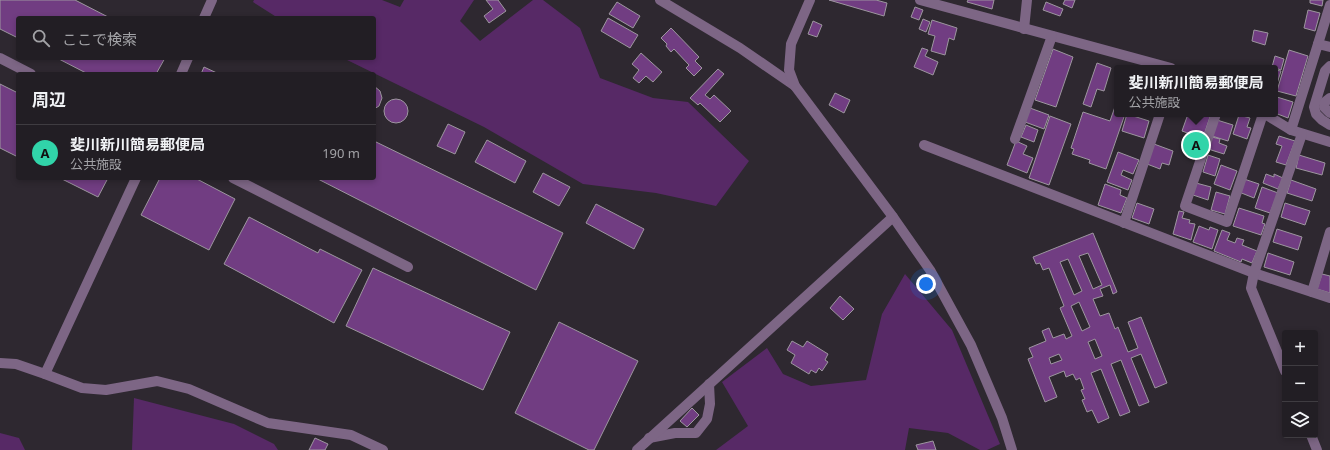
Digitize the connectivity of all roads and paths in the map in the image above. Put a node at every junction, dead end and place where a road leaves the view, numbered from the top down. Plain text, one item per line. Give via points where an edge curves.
1 (212, 0) edge
2 (660, 0) edge
3 (810, 0) edge
4 (920, 0) edge
5 (1027, 0) edge
6 (1330, 4) edge
7 (205, 16) edge
8 (1024, 28) junction
9 (1052, 36) junction
10 (1318, 44) junction
11 (1330, 47) edge
12 (0, 58) edge
13 (187, 60) edge
14 (1160, 65) edge
15 (1330, 66) edge
16 (27, 72) edge
17 (182, 72) edge
18 (1326, 81) edge
19 (795, 86) junction
20 (1330, 98) edge
21 (1330, 112) edge
22 (1159, 117) edge
23 (1215, 117) edge
24 (1263, 117) edge
25 (1269, 117) edge
26 (1330, 125) edge
27 (1292, 130) junction
28 (1302, 134) junction
29 (1016, 139) dead end
30 (1330, 142) edge
31 (924, 144) dead end
32 (135, 180) edge
33 (237, 180) edge
34 (893, 217) junction
35 (1124, 223) junction
36 (1330, 232) edge
37 (408, 267) dead end
38 (1254, 273) junction
39 (1312, 292) junction
40 (1330, 298) edge
41 (0, 363) edge
42 (1283, 366) edge
43 (46, 374) junction
44 (708, 384) junction
45 (649, 438) junction
46 (1312, 438) edge
47 (383, 450) edge
48 (637, 450) edge
49 (1012, 450) edge
50 (1317, 450) edge

1 - 7 street
2 - 19 street via 740,48
3 - 19 street via 791,44 789,70
4 - 8 street
5 - 8 street
6 - 10 street
8 - 9 street
9 - 14 street
9 - 29 street
10 - 11 street
10 - 27 street
12 - 16 street
13 - 17 street
15 - 18 street via 1325,71
18 - 26 street via 1314,107 1316,114
19 - 34 street
20 - 21 street via 1324,107
22 - 35 street
23 - 24 street via 1185,206 1227,222
25 - 27 street
27 - 28 street
28 - 30 street
28 - 38 street
31 - 35 street
32 - 43 street
33 - 37 street
34 - 44 street
34 - 49 street via 930,270 971,345 1002,418
35 - 38 street
36 - 39 street
38 - 39 street
38 - 42 street via 1251,288
39 - 40 street
41 - 43 street via 16,364
43 - 47 street via 82,388 106,390 157,381 190,389 268,423 351,435
44 - 45 street
44 - 45 street via 710,404 707,419 696,432
45 - 48 street
46 - 50 street

